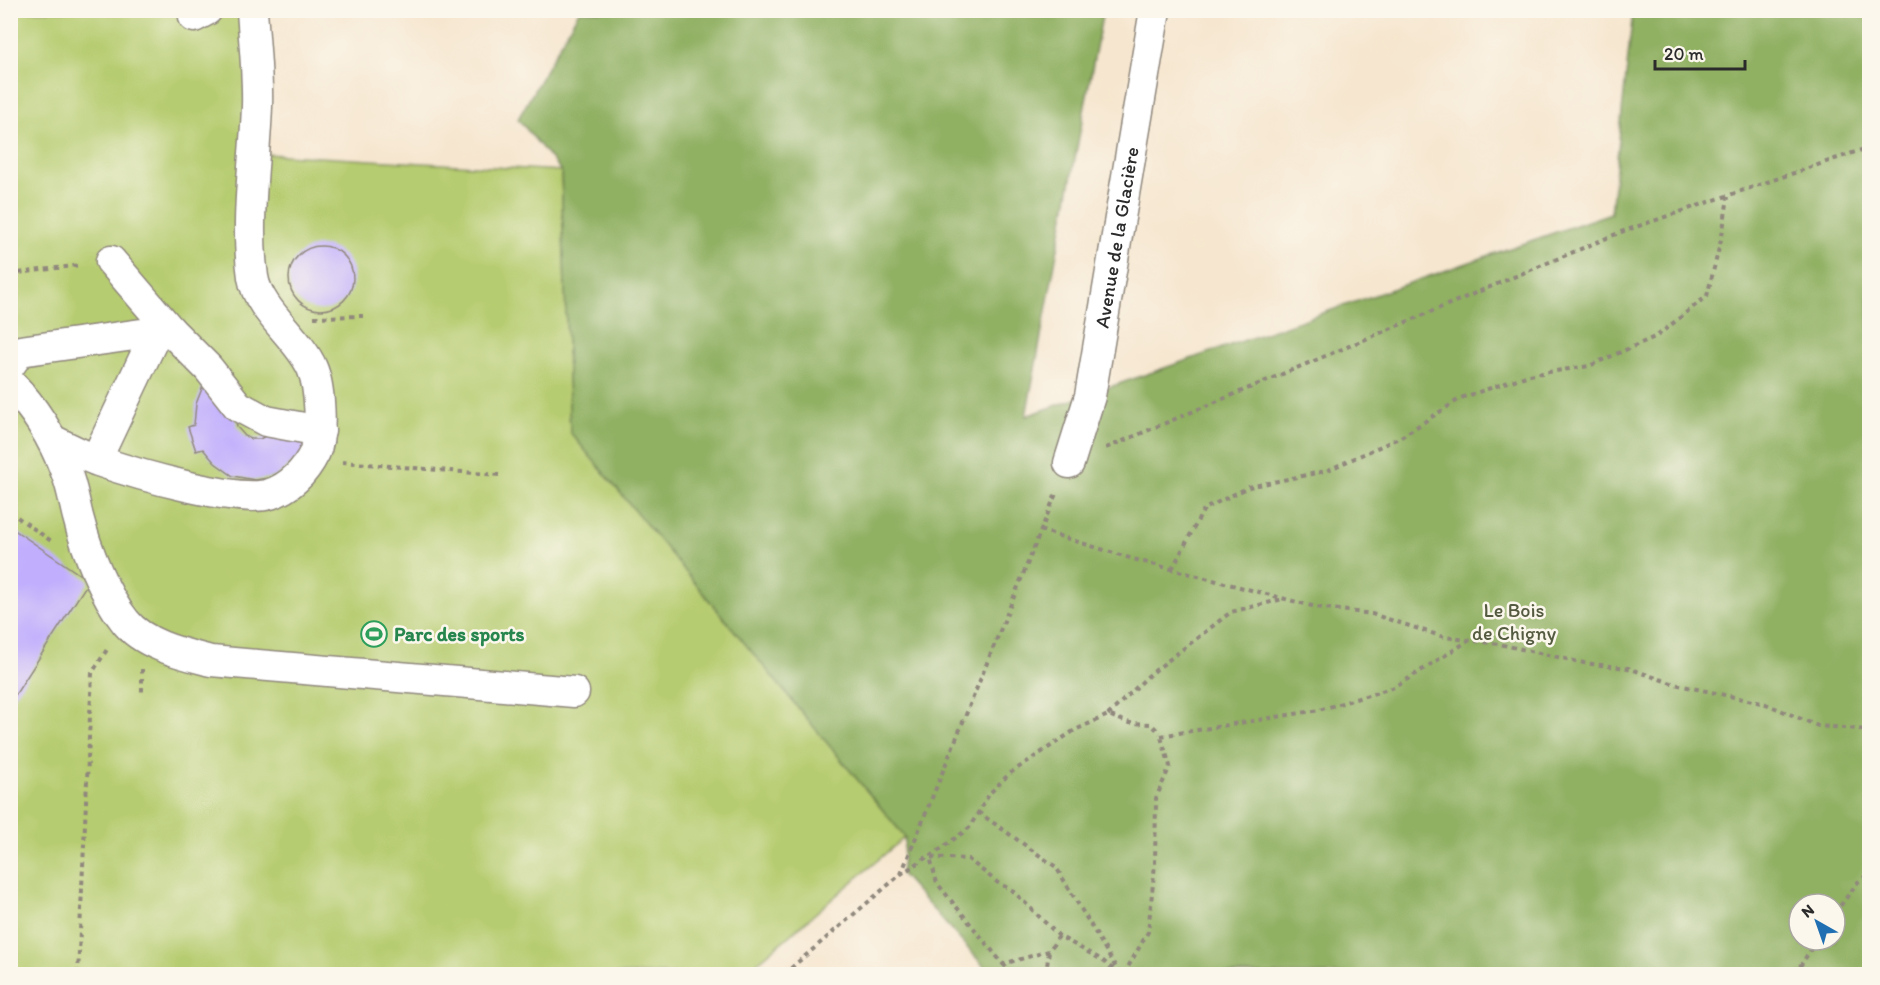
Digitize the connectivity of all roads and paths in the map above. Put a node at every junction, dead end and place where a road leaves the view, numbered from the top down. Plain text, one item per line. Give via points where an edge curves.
1 (252, 10) edge
2 (1155, 10) edge
3 (1869, 147) edge
4 (1728, 196) junction
5 (111, 261) joint
6 (10, 274) edge
7 (363, 316) dead end
8 (163, 332) junction
9 (291, 338) junction
10 (10, 365) edge
11 (10, 383) edge
12 (320, 431) junction
13 (52, 440) junction
14 (312, 459) junction
15 (96, 460) junction
16 (1069, 463) junction
17 (499, 475) dead end
18 (1040, 530) junction
19 (1172, 569) junction
20 (1284, 599) junction
21 (125, 622) junction
22 (1470, 640) junction
23 (574, 692) dead end
24 (1108, 716) junction
25 (1869, 732) edge
26 (1160, 734) junction
27 (978, 812) junction
28 (930, 857) junction
29 (901, 873) junction
30 (1869, 873) edge
31 (1847, 897) edge
32 (1059, 936) junction
33 (1049, 951) junction
34 (1809, 952) edge
35 (1003, 964) junction
36 (78, 975) edge
37 (784, 975) edge
38 (1013, 975) edge
39 (1046, 975) edge
40 (1121, 975) edge
41 (1795, 975) edge

1 - 9 lane via 257,103 249,241 252,271 266,305
2 - 16 lane, Avenue de la Glacière via 1090,396
3 - 4 path
4 - 16 path via 1621,232
4 - 19 path via 1707,296 1657,336 1589,366 1529,375 1461,398 1401,437 1326,471 1249,487 1204,509
5 - 6 path
5 - 8 lane
7 - 9 path via 300,317
8 - 10 lane via 20,351
8 - 12 lane via 208,368 238,406 266,421
8 - 15 lane
9 - 12 lane via 312,369
11 - 13 lane via 28,401
12 - 14 lane
13 - 15 lane
13 - 21 lane via 67,474 84,541
14 - 15 lane via 291,484 269,495 251,496 226,495
14 - 17 path
16 - 18 path
18 - 19 path
18 - 29 path
19 - 20 path
20 - 22 path via 1372,614 1444,637
20 - 24 path via 1232,612 1148,676
21 - 23 lane via 170,651 211,661
21 - 36 path via 92,673
22 - 25 path via 1628,668 1674,684 1766,704 1818,726
22 - 26 path via 1395,687 1319,710
24 - 26 path via 1151,724
24 - 27 path via 1075,730 1009,774
26 - 40 path via 1170,766 1156,798 1148,932
27 - 28 path via 969,828
27 - 40 path via 1056,867
28 - 29 path
28 - 32 path via 968,860 1012,890
28 - 35 path via 937,883
29 - 37 path
30 - 31 path
32 - 33 path
32 - 40 path
33 - 35 path
33 - 39 path
34 - 41 path
35 - 38 path

